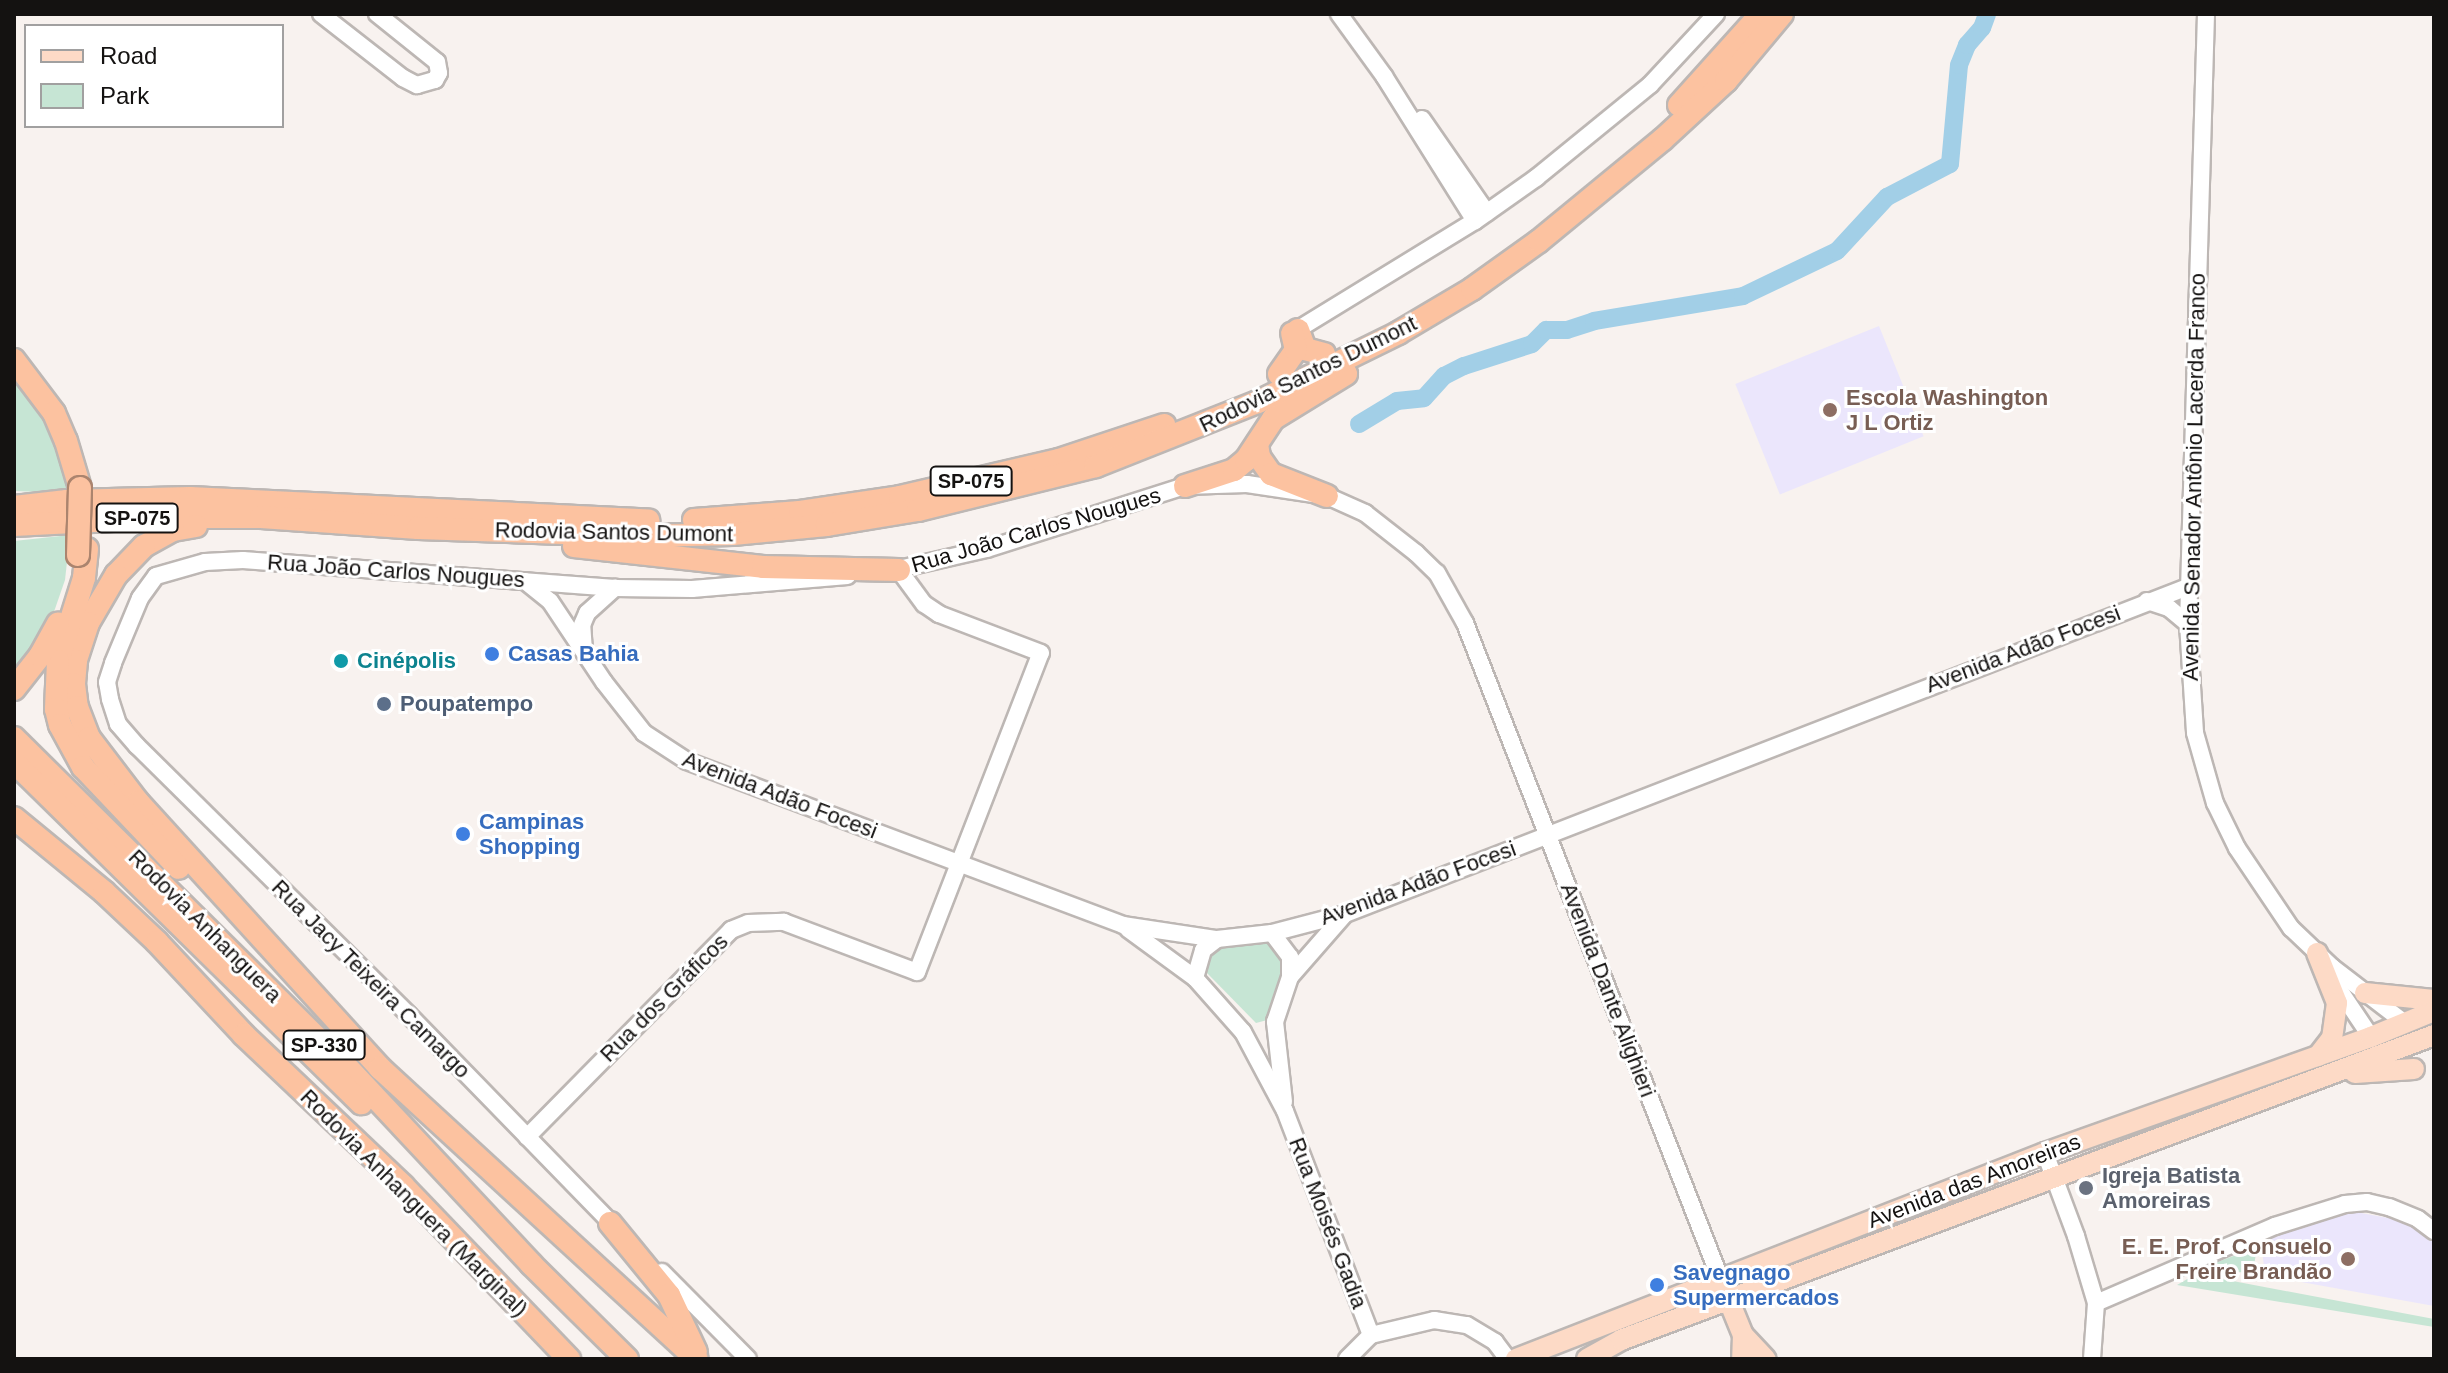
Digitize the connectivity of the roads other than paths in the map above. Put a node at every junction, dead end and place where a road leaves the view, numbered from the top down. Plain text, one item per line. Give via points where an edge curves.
1 (321, 14) edge
2 (377, 14) edge
3 (1339, 14) edge
4 (1352, 14) edge
5 (1716, 14) edge
6 (1761, 14) edge
7 (1782, 14) edge
8 (2206, 14) edge
9 (1481, 217) junction
10 (1295, 331) junction
11 (1398, 333) junction
12 (1324, 354) junction
13 (14, 360) edge
14 (1279, 374) junction
15 (1257, 444) junction
16 (74, 485) junction
17 (1185, 486) junction
18 (14, 495) edge
19 (1327, 496) junction
20 (14, 507) edge
21 (261, 517) junction
22 (14, 525) edge
23 (418, 528) junction
24 (82, 552) junction
25 (899, 570) junction
26 (171, 571) joint
27 (524, 580) junction
28 (2190, 586) junction
29 (615, 588) junction
30 (2147, 601) junction
31 (1465, 623) joint
32 (2188, 624) junction
33 (584, 653) junction
34 (14, 689) edge
35 (14, 738) edge
36 (14, 762) edge
37 (14, 818) edge
38 (1549, 835) junction
39 (94, 843) junction
40 (960, 864) junction
41 (1345, 914) junction
42 (1123, 925) junction
43 (1272, 933) junction
44 (1217, 939) junction
45 (2317, 953) junction
46 (1290, 977) junction
47 (1195, 978) junction
48 (298, 982) junction
49 (2365, 993) junction
50 (2434, 1000) edge
51 (2434, 1011) edge
52 (1275, 1022) junction
53 (2405, 1023) junction
54 (1243, 1032) junction
55 (2371, 1037) junction
56 (2433, 1037) edge
57 (2384, 1055) junction
58 (2318, 1056) junction
59 (2414, 1069) junction
60 (2329, 1076) junction
61 (2434, 1078) edge
62 (1285, 1111) junction
63 (433, 1119) junction
64 (527, 1137) junction
65 (367, 1151) junction
66 (2045, 1153) junction
67 (2056, 1179) junction
68 (610, 1223) junction
69 (2434, 1231) edge
70 (531, 1264) junction
71 (1720, 1278) junction
72 (1729, 1301) junction
73 (2096, 1303) junction
74 (1371, 1335) junction
75 (1743, 1335) junction
76 (569, 1359) edge
77 (608, 1359) edge
78 (627, 1359) edge
79 (646, 1359) edge
80 (673, 1359) edge
81 (699, 1359) edge
82 (748, 1359) edge
83 (1347, 1359) edge
84 (1508, 1359) edge
85 (1516, 1359) edge
86 (1587, 1359) edge
87 (1742, 1359) edge
88 (1765, 1359) edge
89 (2092, 1359) edge

1 - 2 street via 403,78 417,85 435,80 437,62
3 - 9 street
4 - 9 street
5 - 9 street via 1640,94
6 - 12 highway, Rodovia Santos Dumont / SP-075 via 1698,87 1574,196 1421,304
7 - 11 highway, Rodovia Santos Dumont / SP-075 via 1726,81 1662,140 1528,249
8 - 28 street, Avenida Senador Antônio Lacerda Franco
9 - 10 street
10 - 12 highway via 1305,349
10 - 14 highway via 1296,350
11 - 15 highway via 1379,356 1287,407
11 - 23 highway, Rodovia Santos Dumont / SP-075 via 1258,402 1096,466 918,510 733,534
12 - 14 highway, Rodovia Santos Dumont / SP-075
13 - 16 highway via 54,413
14 - 16 highway, Rodovia Santos Dumont / SP-075 via 1173,422 1059,460 900,497 800,512 641,521 190,498
15 - 17 highway via 1234,470
15 - 19 highway via 1271,474
16 - 18 highway
16 - 20 highway, Rodovia Santos Dumont / SP-075
16 - 24 highway, bridge
17 - 19 street, Rua João Carlos Nougues via 1247,484
17 - 25 street, Rua João Carlos Nougues via 987,549
19 - 31 street, Rua João Carlos Nougues via 1365,513 1416,553 1437,573
21 - 22 highway, Rodovia Santos Dumont / SP-075
21 - 23 highway, Rodovia Santos Dumont / SP-075
21 - 48 highway via 173,530 130,558 88,623 76,661 75,695 89,738 109,768
23 - 25 highway via 763,567
24 - 34 highway via 60,620
24 - 48 highway via 84,578 58,661 56,709 66,740 107,795
25 - 29 street, Rua João Carlos Nougues via 782,584
25 - 40 street via 924,604 939,614 1041,653
26 - 27 street, Rua João Carlos Nougues via 243,560
26 - 64 street, Rua Jacy Teixeira Camargo via 156,576 140,598 113,663 107,682 118,724
27 - 29 street, Rua João Carlos Nougues
27 - 33 street, Avenida Adão Focesi via 550,601
28 - 30 street, Avenida Adão Focesi
28 - 32 street, Avenida Senador Antônio Lacerda Franco
29 - 33 street via 587,613 582,625
30 - 32 street via 2169,608
30 - 38 street, Avenida Adão Focesi
31 - 38 street, Avenida Dante Alighieri
32 - 45 street, Avenida Senador Antônio Lacerda Franco via 2195,733 2215,803 2260,883 2291,928
33 - 40 street, Avenida Adão Focesi via 644,733 687,761
35 - 70 highway, Rodovia Anhanguera / SP-330 via 346,1066
36 - 39 highway, Rodovia Anhanguera / SP-330
37 - 65 highway, Rodovia Anhanguera (Marginal) via 104,892
38 - 41 street, Avenida Adão Focesi
38 - 71 street, Avenida Dante Alighieri
39 - 65 highway
39 - 77 highway, Rodovia Anhanguera / SP-330 via 388,1130
40 - 42 street, Avenida Adão Focesi
40 - 64 street, Rua dos Gráficos via 917,972 784,922 748,923 731,930
41 - 43 street, Avenida Adão Focesi
41 - 46 street, Rua Moisés Gadia
42 - 44 street, Avenida Adão Focesi
42 - 47 street, Rua Moisés Gadia
43 - 44 street, Avenida Adão Focesi
43 - 46 street via 1290,957
44 - 47 street via 1203,950
45 - 49 street, Avenida Senador Antônio Lacerda Franco
45 - 55 street, Avenida Senador Antônio Lacerda Franco
45 - 58 main road via 2337,1003 2332,1038
46 - 52 street, Rua Moisés Gadia
47 - 54 street, Rua Moisés Gadia
48 - 63 highway
49 - 50 main road
49 - 53 street, Avenida Senador Antônio Lacerda Franco
51 - 53 main road, Avenida das Amoreiras
52 - 54 street via 1262,1033
52 - 62 street, Rua Moisés Gadia
53 - 55 main road, Avenida das Amoreiras
53 - 56 main road
54 - 62 street, Rua Moisés Gadia
55 - 57 main road
55 - 58 main road, Avenida das Amoreiras
56 - 57 main road, Avenida das Amoreiras
57 - 59 main road
57 - 60 main road, Avenida das Amoreiras
58 - 66 main road, Avenida das Amoreiras
59 - 60 main road
59 - 61 main road
60 - 67 main road, Avenida das Amoreiras
62 - 74 street, Rua Moisés Gadia
63 - 80 highway via 493,1190
63 - 81 highway
64 - 68 street, Rua Jacy Teixeira Camargo
65 - 76 highway, Rodovia Anhanguera (Marginal)
66 - 67 street
66 - 71 main road, Avenida das Amoreiras
67 - 72 main road, Avenida das Amoreiras
67 - 73 street
68 - 81 highway via 669,1295
68 - 82 street, Rua Jacy Teixeira Camargo
69 - 73 street via 2389,1207 2345,1204 2275,1226
70 - 78 highway, Rodovia Anhanguera / SP-330
70 - 79 highway
71 - 72 main road, Avenida Dante Alighieri
71 - 85 main road, Avenida das Amoreiras
72 - 75 main road, Avenida Dante Alighieri
72 - 86 main road, Avenida das Amoreiras via 1621,1340
73 - 89 street
74 - 83 street
74 - 84 street via 1434,1320 1467,1325 1495,1342
75 - 87 main road, Avenida Dante Alighieri
75 - 88 main road

